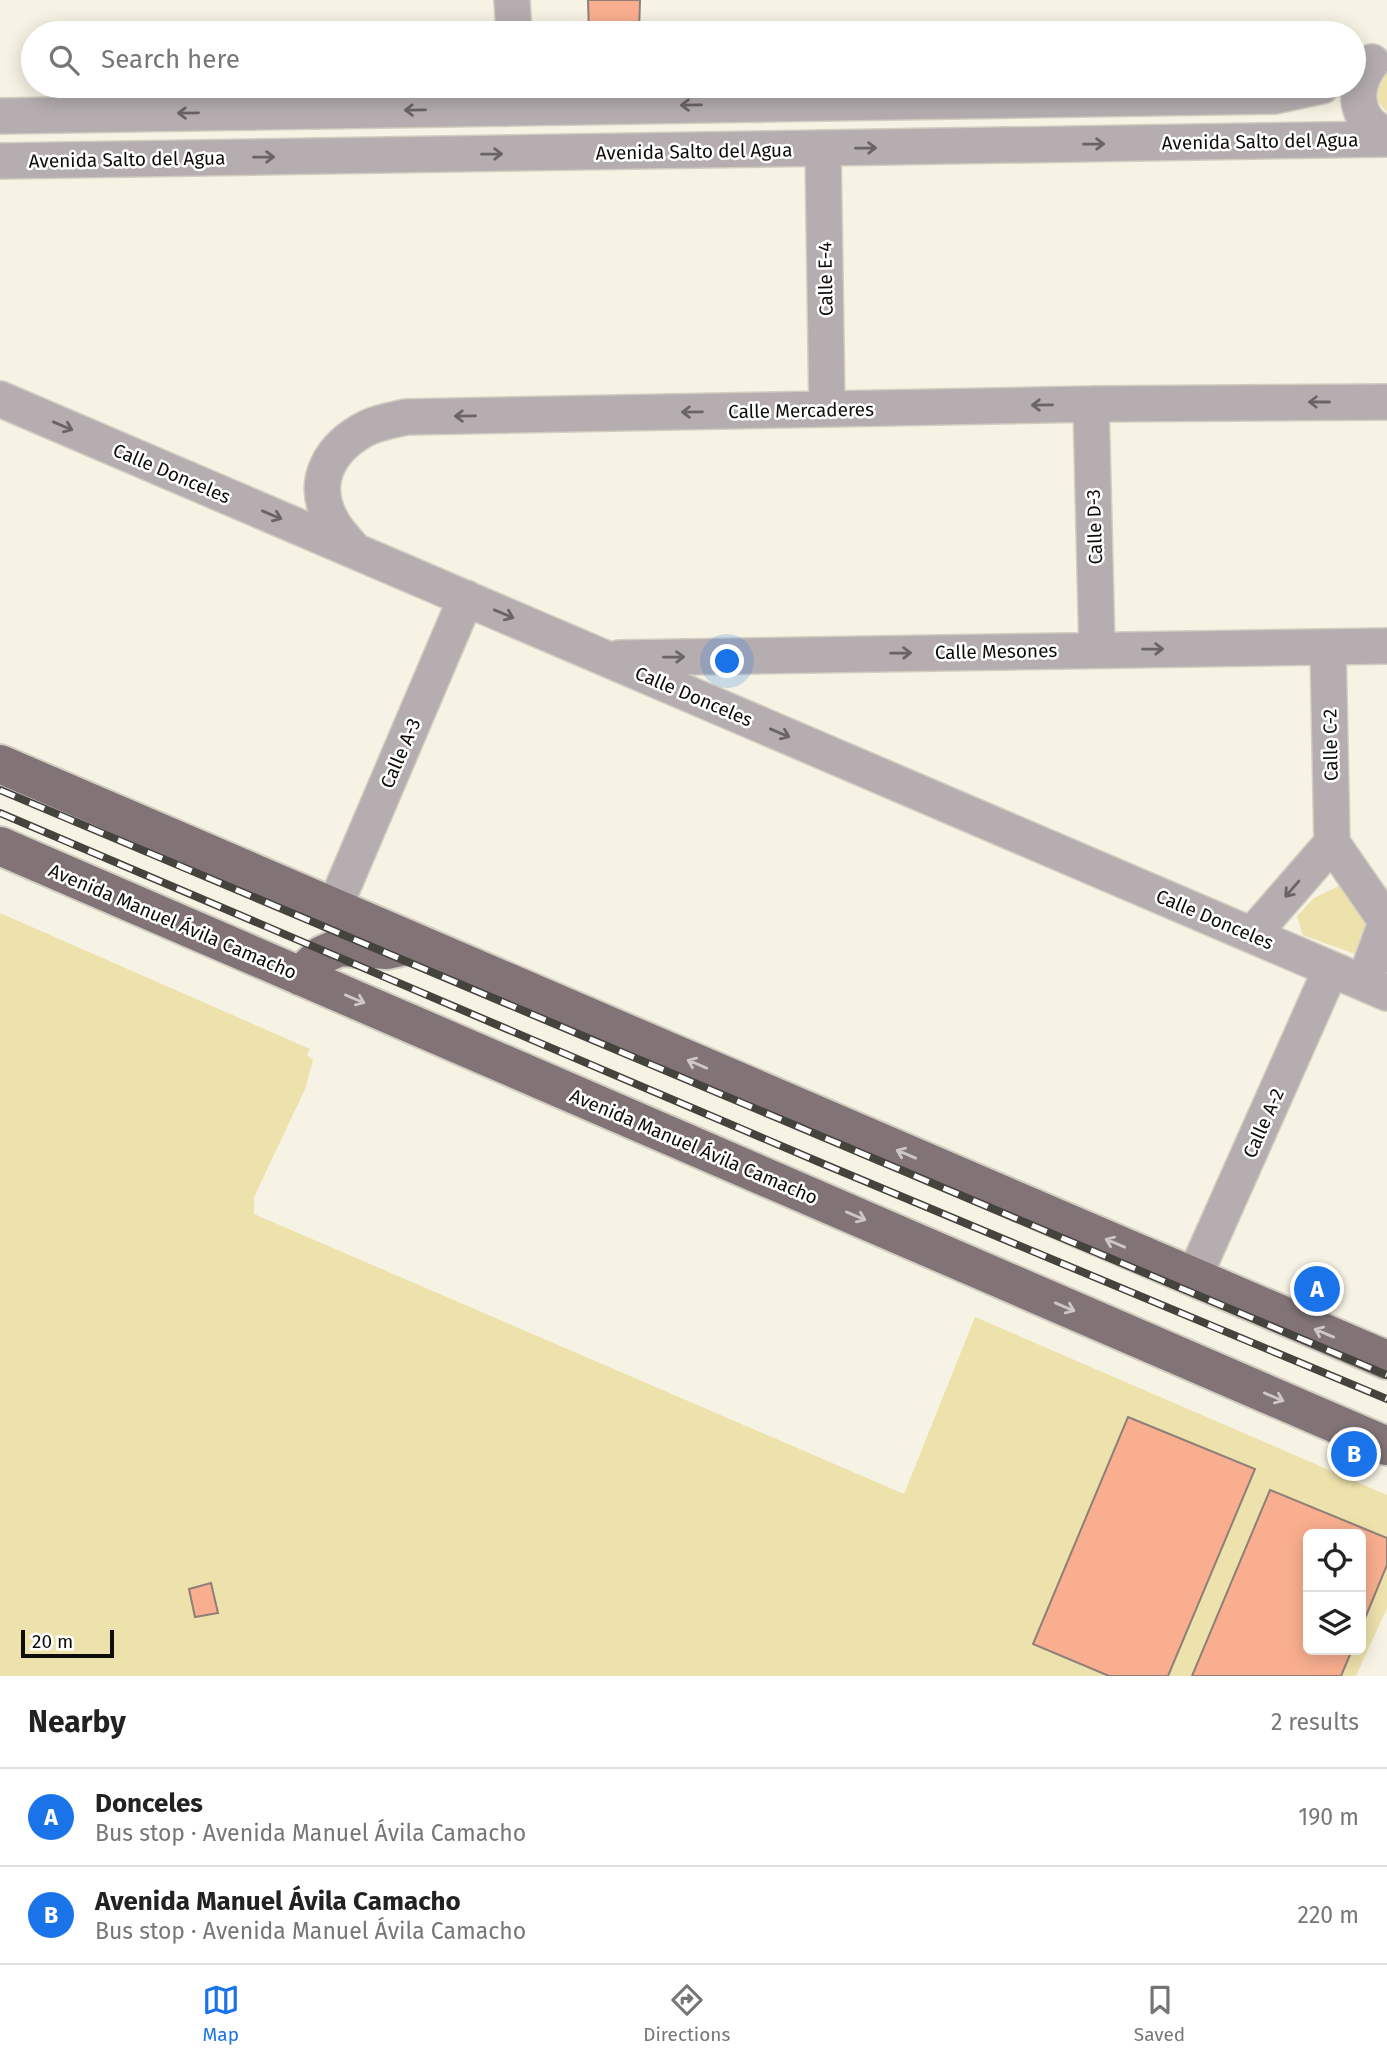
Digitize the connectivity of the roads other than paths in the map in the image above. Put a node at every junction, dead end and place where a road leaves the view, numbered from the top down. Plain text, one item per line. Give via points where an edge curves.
1 (512, 0) edge
2 (513, 21) edge
3 (495, 98) edge
4 (626, 98) edge
5 (1146, 98) edge
6 (1357, 98) edge
7 (952, 101) junction
8 (147, 114) junction
9 (0, 117) edge
10 (1387, 137) edge
11 (953, 146) junction
12 (823, 149) junction
13 (150, 159) junction
14 (0, 161) edge
15 (0, 399) edge
16 (1387, 402) edge
17 (1091, 404) junction
18 (827, 409) junction
19 (354, 550) junction
20 (466, 598) junction
21 (1387, 646) edge
22 (1328, 647) junction
23 (1097, 649) junction
24 (606, 658) junction
25 (0, 764) edge
26 (1332, 843) junction
27 (0, 846) edge
28 (334, 908) junction
29 (1386, 920) edge
30 (1252, 935) junction
31 (416, 944) junction
32 (1331, 969) junction
33 (300, 975) junction
34 (1376, 988) edge
35 (1194, 1277) junction
36 (1387, 1360) edge
37 (1387, 1446) edge

1 - 2 street
3 -> 8 street
7 -> 4 street
5 - 7 street
6 - 10 street via 1374,129
7 - 11 street
8 - 9 street
8 - 13 street
11 -> 10 street, Avenida Salto del Agua
12 -> 11 street, Avenida Salto del Agua
13 -> 12 street, Avenida Salto del Agua
12 - 18 street, Calle E-4
13 - 14 street, Avenida Salto del Agua
15 -> 19 street, Calle Donceles
16 -> 17 street, Calle Mercaderes
17 -> 18 street, Calle Mercaderes
17 - 23 street, Calle D-3
18 -> 19 street, Calle Mercaderes via 405,417 372,425 346,440 331,458 324,477 323,498 331,521
19 - 20 street, Calle Donceles
20 -> 24 street, Calle Donceles
20 - 28 street, Calle A-3
21 - 22 street, Calle Mesones
23 -> 22 street, Calle Mesones
22 - 26 street, Calle C-2
24 -> 23 street, Calle Mesones
24 -> 30 street, Calle Donceles
25 - 28 main road
26 - 29 street
26 -> 30 street
27 - 33 main road, Avenida Manuel Ávila Camacho
28 - 31 main road
29 - 34 street
30 - 32 street, Calle Donceles
31 - 33 main road via 387,950 340,947 322,955
35 -> 31 main road
32 - 34 street, Calle Donceles
32 - 35 street, Calle A-2
33 -> 37 main road, Avenida Manuel Ávila Camacho
36 -> 35 main road

